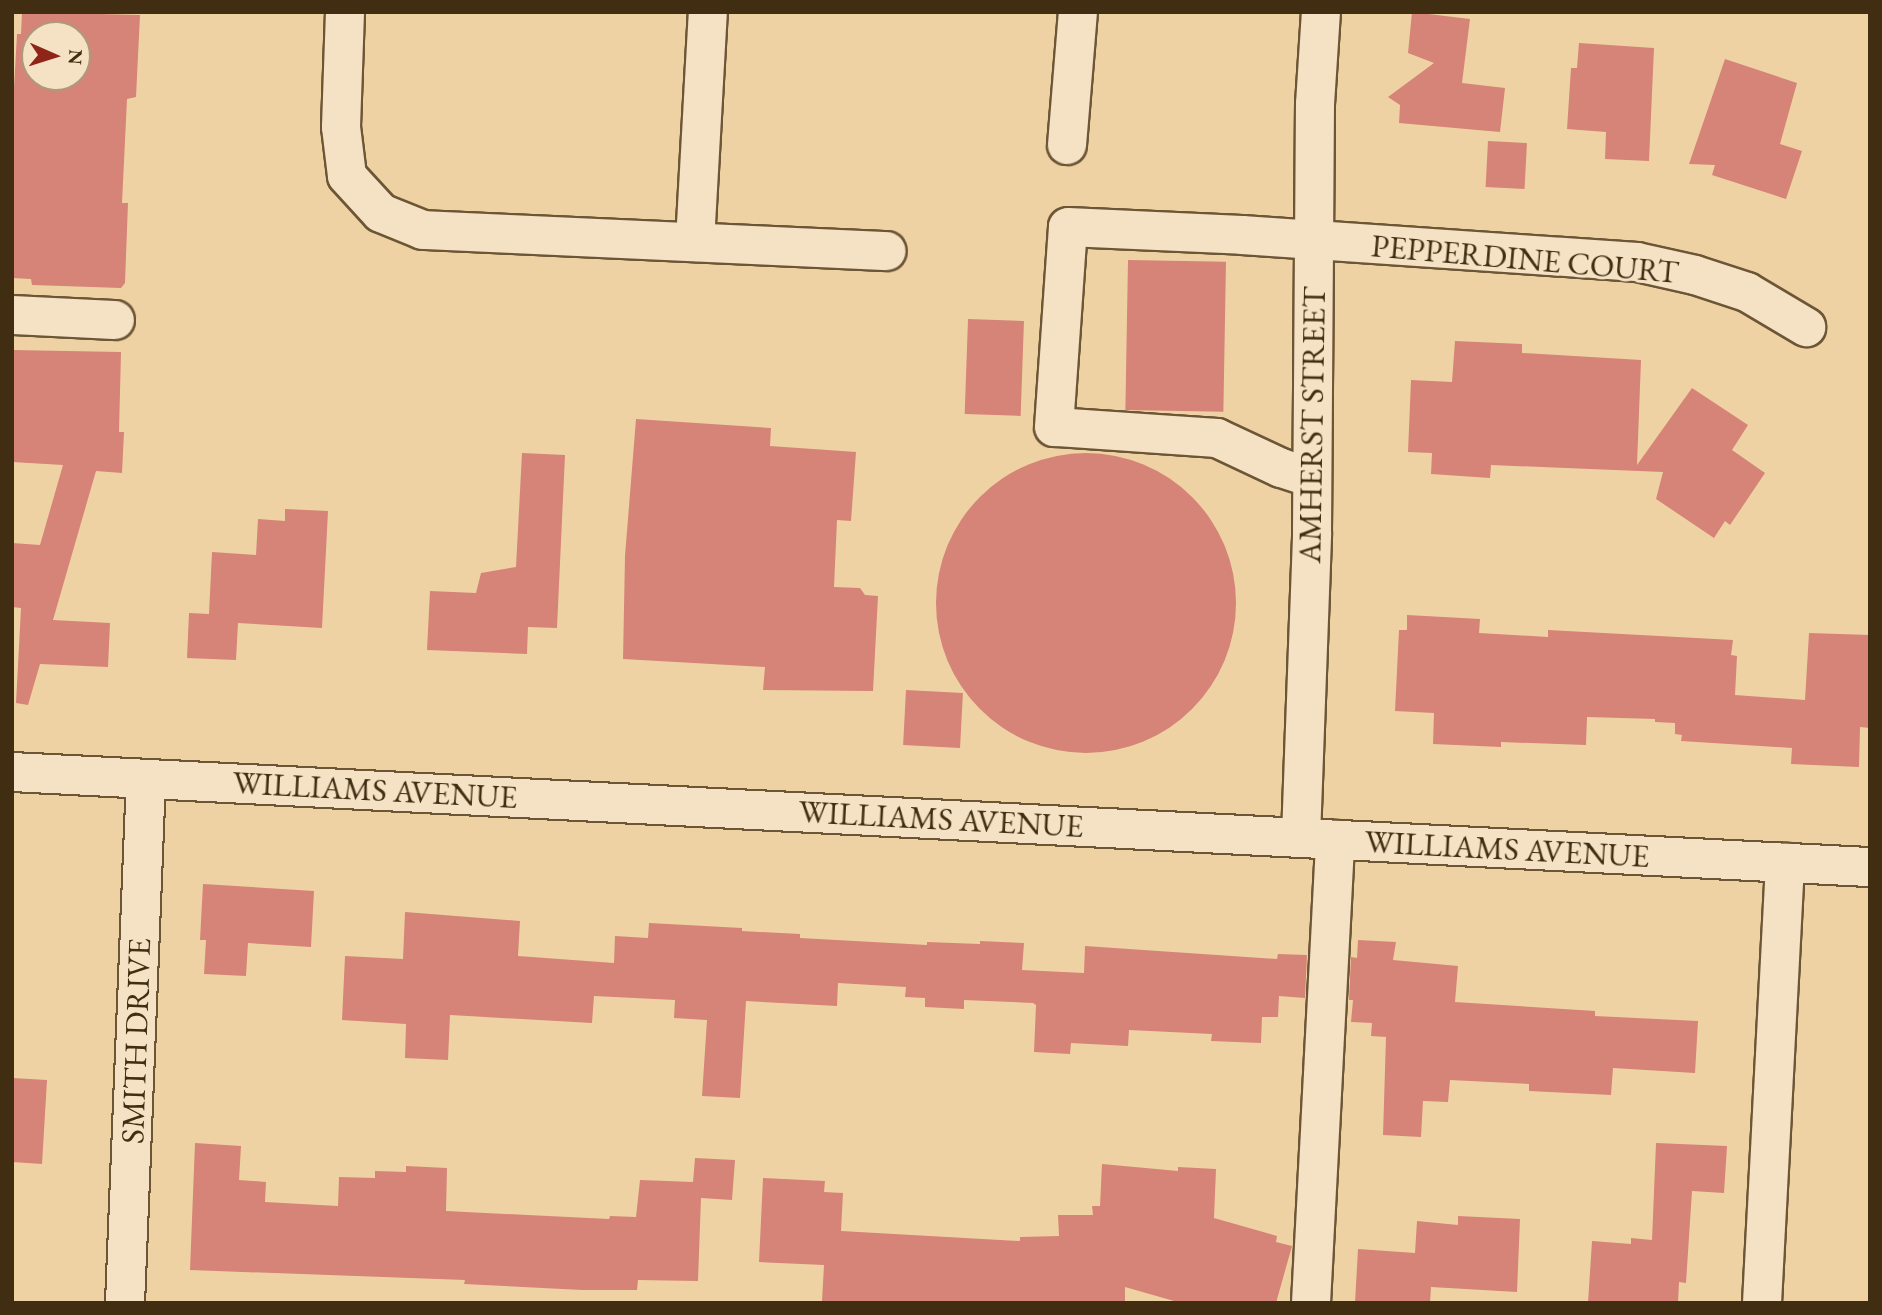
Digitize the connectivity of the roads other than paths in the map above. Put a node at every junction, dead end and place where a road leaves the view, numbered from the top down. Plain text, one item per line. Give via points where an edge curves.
1 (345, 12) edge
2 (708, 12) edge
3 (1078, 12) edge
4 (1321, 12) edge
5 (1067, 145) dead end
6 (1315, 240) junction
7 (695, 242) junction
8 (887, 251) dead end
9 (12, 315) edge
10 (115, 320) dead end
11 (1806, 327) dead end
12 (1312, 478) junction
13 (12, 772) edge
14 (146, 779) junction
15 (1318, 839) junction
16 (1785, 863) junction
17 (1870, 867) edge
18 (125, 1303) edge
19 (1311, 1303) edge
20 (1762, 1303) edge

1 - 7 street via 341,127 346,176 381,214 423,230
2 - 7 street
3 - 5 street
4 - 6 street, AMHERST STREET via 1315,104
6 - 11 street, PEPPERDINE COURT via 1637,262 1747,292
6 - 12 street, AMHERST STREET
6 - 12 street, PEPPERDINE COURT via 1068,227 1054,427 1217,438
7 - 8 street
9 - 10 street
12 - 15 street, AMHERST STREET
13 - 14 street, WILLIAMS AVENUE
14 - 15 street, WILLIAMS AVENUE
14 - 18 street, SMITH DRIVE
15 - 16 street, WILLIAMS AVENUE
15 - 19 street, AMHERST STREET
16 - 17 street, WILLIAMS AVENUE
16 - 20 street

